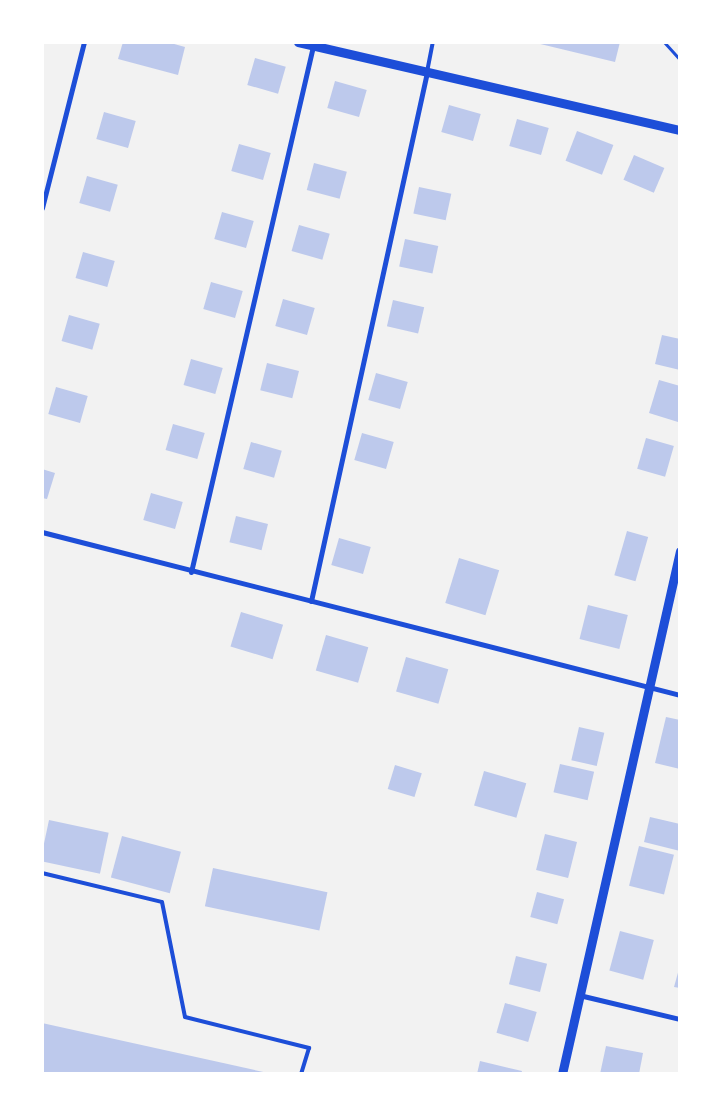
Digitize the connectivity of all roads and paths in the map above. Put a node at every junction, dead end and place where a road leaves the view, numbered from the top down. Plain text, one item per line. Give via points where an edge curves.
1 (84, 42) edge
2 (298, 42) edge
3 (433, 42) edge
4 (664, 42) edge
5 (313, 46) junction
6 (680, 60) edge
7 (427, 72) junction
8 (680, 130) edge
9 (42, 208) edge
10 (42, 532) edge
11 (680, 551) edge
12 (191, 572) junction
13 (311, 600) junction
14 (647, 687) junction
15 (680, 695) edge
16 (42, 873) edge
17 (579, 995) junction
18 (680, 1019) edge
19 (302, 1074) edge
20 (562, 1074) edge

1 - 9 street
2 - 5 street
3 - 7 lane
4 - 6 path
5 - 7 street
5 - 12 street
7 - 8 street
7 - 13 street
10 - 12 street
11 - 14 street
12 - 13 street
13 - 14 street
14 - 15 street
14 - 17 street
16 - 19 lane via 162,902 185,1017 309,1048
17 - 18 street
17 - 20 street

